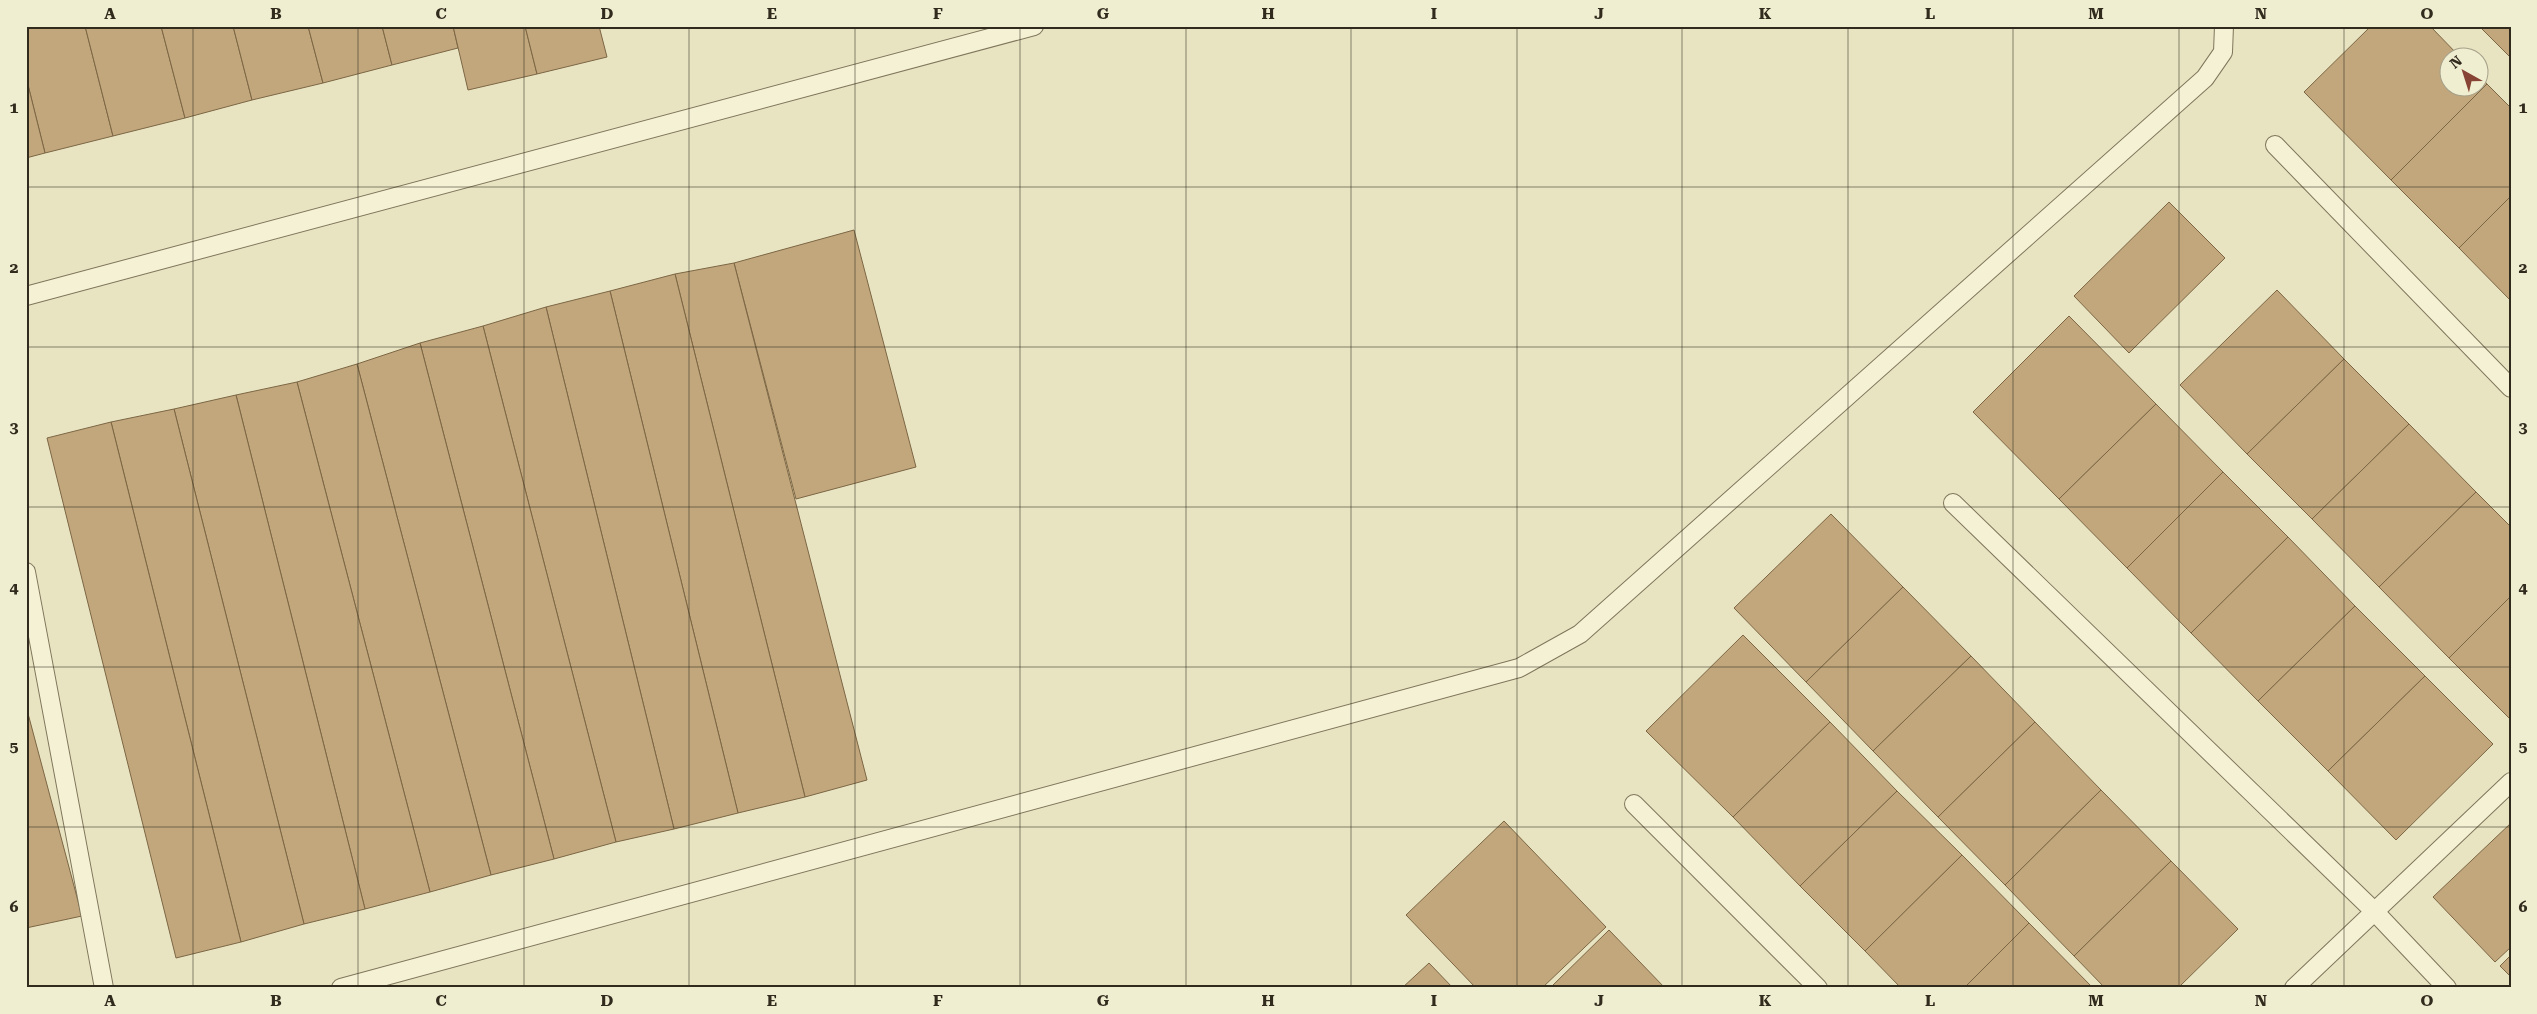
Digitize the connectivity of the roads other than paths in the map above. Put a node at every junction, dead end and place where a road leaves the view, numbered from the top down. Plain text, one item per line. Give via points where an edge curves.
1 (1034, 26) edge
2 (2224, 26) edge
3 (2275, 145) dead end
4 (26, 296) edge
5 (2511, 388) edge
6 (1953, 503) dead end
7 (26, 572) edge
8 (2511, 782) edge
9 (1634, 804) dead end
10 (2374, 911) junction
11 (104, 988) edge
12 (341, 988) edge
13 (1818, 988) edge
14 (2294, 988) edge
15 (2447, 988) edge

1 - 4 lane
2 - 12 lane via 2223,52 2205,78 1580,634 1519,668
3 - 5 lane
6 - 10 lane
7 - 11 lane
8 - 10 lane
9 - 13 lane
10 - 14 lane
10 - 15 lane

